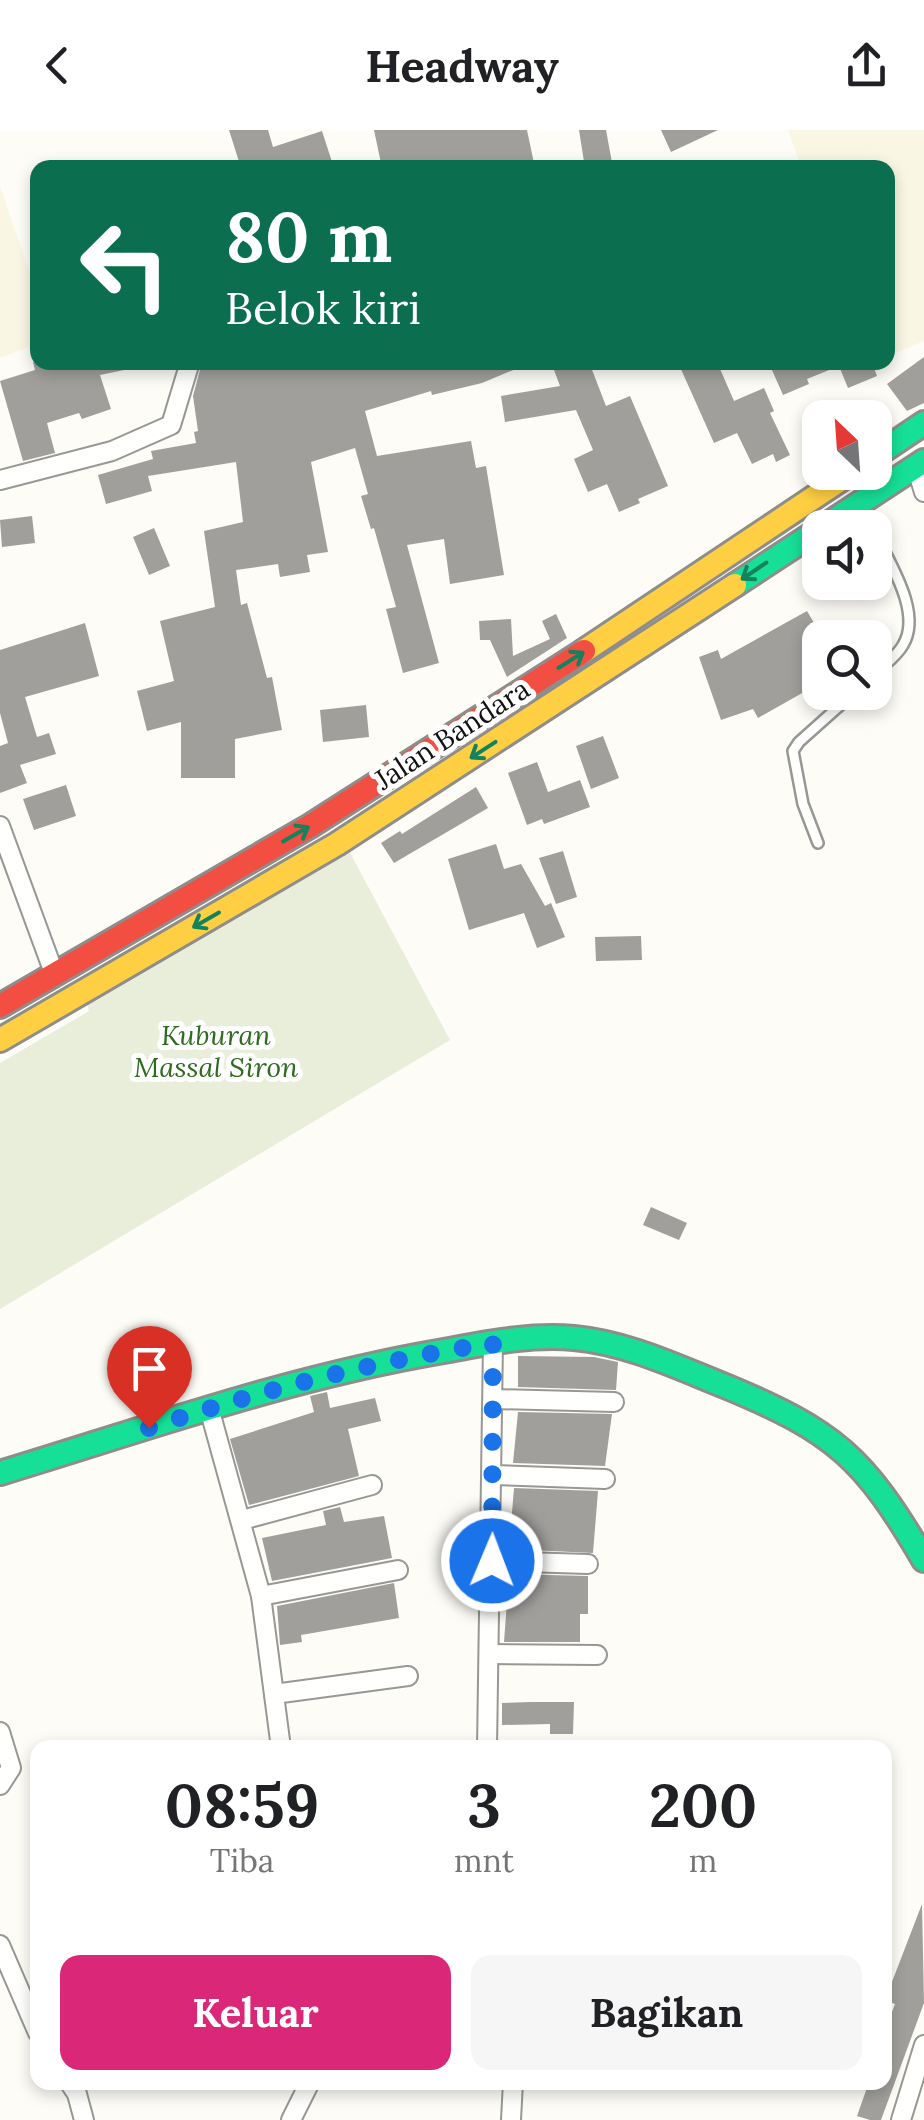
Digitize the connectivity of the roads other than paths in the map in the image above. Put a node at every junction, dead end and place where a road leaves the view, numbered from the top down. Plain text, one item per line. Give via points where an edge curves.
1 (188, 370) edge
2 (924, 423) edge
3 (892, 445) edge
4 (920, 463) edge
5 (0, 480) edge
6 (826, 490) edge
7 (924, 492) edge
8 (861, 501) junction
9 (808, 503) junction
10 (813, 510) edge
11 (847, 510) edge
12 (865, 510) edge
13 (802, 539) edge
14 (892, 569) edge
15 (892, 657) edge
16 (834, 710) edge
17 (0, 826) edge
18 (818, 843) dead end
19 (54, 973) junction
20 (0, 1006) edge
21 (0, 1040) edge
22 (493, 1343) junction
23 (494, 1399) junction
24 (614, 1402) dead end
25 (209, 1408) junction
26 (0, 1473) edge
27 (493, 1475) junction
28 (605, 1478) dead end
29 (372, 1485) dead end
30 (242, 1520) junction
31 (924, 1560) edge
32 (492, 1561) junction
33 (588, 1564) dead end
34 (398, 1570) dead end
35 (261, 1596) junction
36 (490, 1654) junction
37 (597, 1655) dead end
38 (408, 1676) dead end
39 (274, 1694) junction
40 (0, 1732) edge
41 (281, 1740) edge
42 (487, 1740) edge
43 (0, 1785) edge
44 (0, 1946) edge
45 (30, 2015) edge
46 (924, 2045) edge
47 (74, 2090) edge
48 (306, 2090) edge
49 (513, 2090) edge
50 (84, 2120) edge
51 (290, 2120) edge
52 (511, 2120) edge
53 (901, 2120) edge

1 - 5 street via 171,425 112,451
2 - 3 main road
4 - 7 street
4 - 8 main road, Jalan Bandara
6 - 9 main road, Jalan Bandara
8 - 11 main road, Jalan Bandara
8 - 12 lane
9 - 10 main road
19 -> 9 main road, Jalan Bandara via 310,826
13 -> 21 main road, Jalan Bandara via 337,844
14 - 15 lane via 908,619 905,644
16 - 18 lane via 793,751 802,804
17 - 19 street
19 - 20 main road, Jalan Bandara
22 - 23 street
22 - 25 main road via 405,1356
22 - 31 main road via 574,1338 629,1348 801,1418 860,1466
23 - 24 street
23 - 27 street
25 - 26 main road
25 - 30 street
27 - 28 street
27 - 32 street
29 - 30 street
30 - 35 street
32 - 33 street
32 - 36 street
34 - 35 street
35 - 39 street
36 - 37 street
36 - 42 street
38 - 39 street
39 - 41 street
40 - 43 street via 11,1768
44 - 45 street
46 - 53 street
47 - 50 street
48 - 51 street
49 - 52 street

